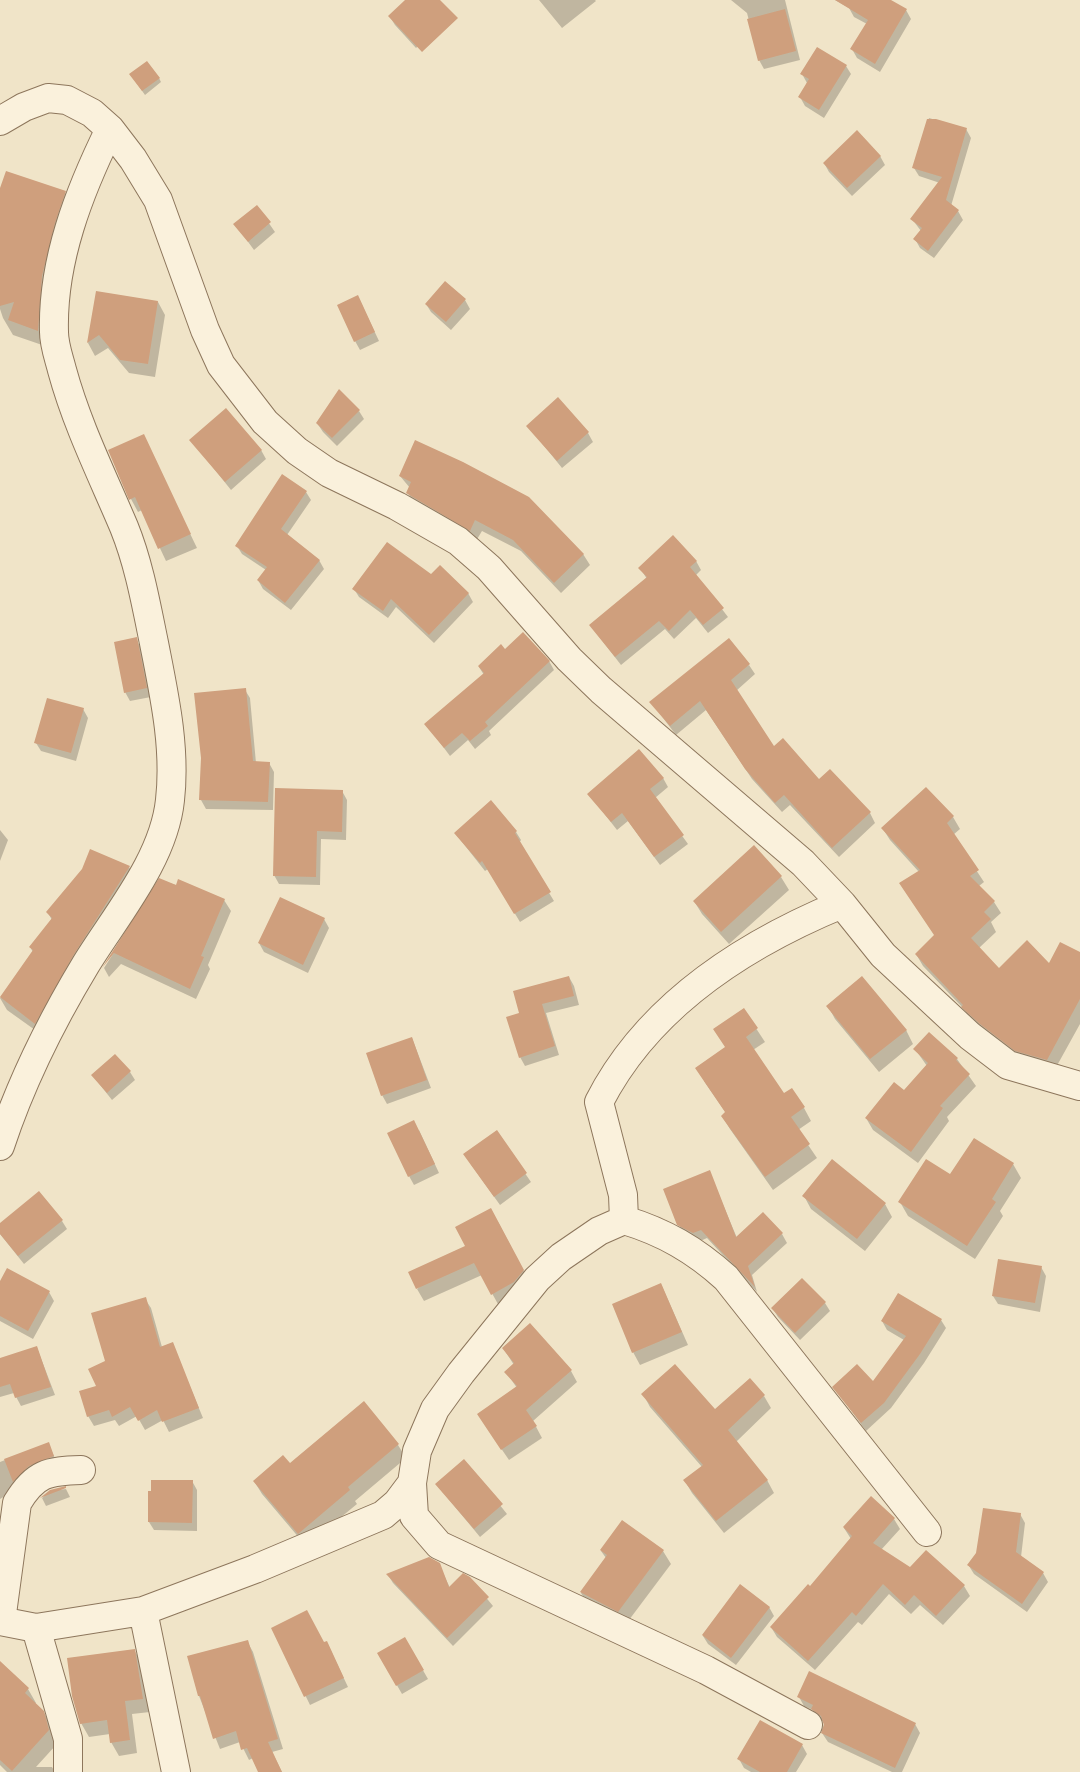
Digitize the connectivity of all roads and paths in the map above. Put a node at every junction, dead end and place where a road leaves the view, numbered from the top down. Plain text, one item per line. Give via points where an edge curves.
1 (0, 121) edge
2 (110, 129) junction
3 (842, 904) junction
4 (1080, 1086) edge
5 (0, 1146) edge
6 (624, 1220) junction
7 (81, 1470) dead end
8 (412, 1483) junction
9 (927, 1532) dead end
10 (143, 1611) junction
11 (1, 1621) edge
12 (36, 1628) junction
13 (808, 1725) dead end
14 (68, 1772) edge
15 (176, 1772) edge

1 - 2 street via 48,98 67,100 92,113
2 - 3 street via 158,200 221,365 265,422 297,451 329,473 397,506 458,541 489,568 568,659 803,863
2 - 5 street via 88,174 57,276 54,335 87,447 125,530 143,587 166,706 170,801 153,858 49,1029 26,1075
3 - 4 street via 883,955 970,1036 1008,1065
3 - 6 street via 765,940 684,996 639,1040 614,1074 599,1102 623,1195
6 - 8 street via 561,1257 537,1279 461,1373 435,1409 417,1451
6 - 9 street via 650,1227 678,1241 701,1255 726,1278
7 - 11 street via 54,1471 38,1477 27,1487 18,1503
8 - 10 street via 397,1503 383,1514 255,1569
8 - 13 street via 414,1516 439,1545 706,1670
10 - 12 street
10 - 15 street
11 - 12 street
12 - 14 street via 68,1739

